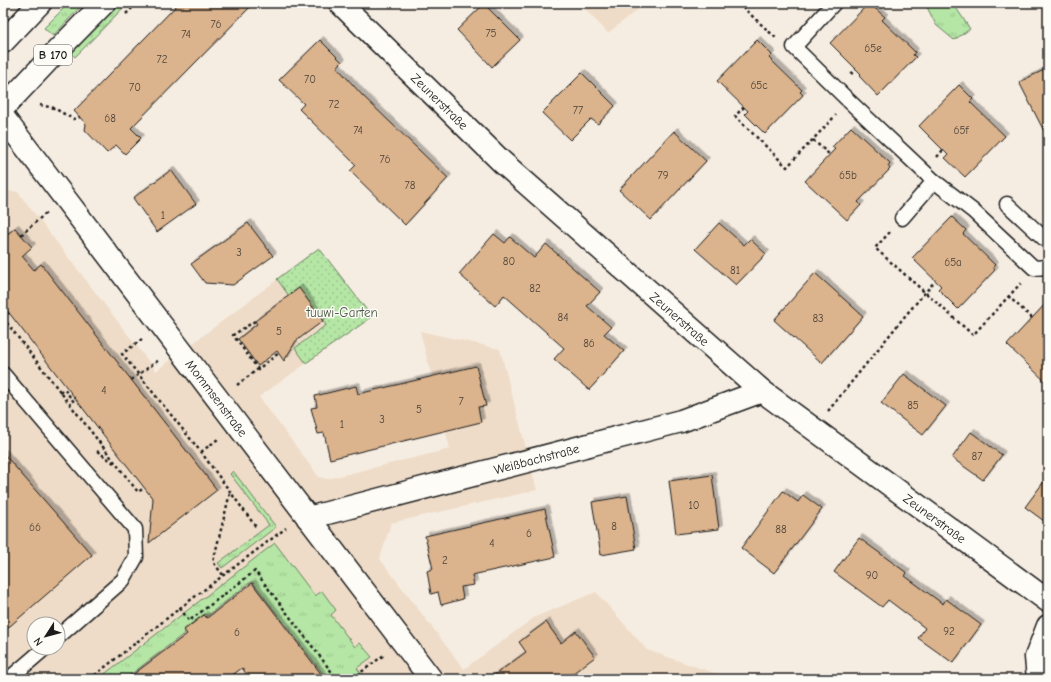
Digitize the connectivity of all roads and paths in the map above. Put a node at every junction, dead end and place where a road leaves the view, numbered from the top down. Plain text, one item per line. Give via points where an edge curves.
1 (40, 3) edge
2 (104, 3) edge
3 (340, 3) edge
4 (738, 3) edge
5 (834, 3) edge
6 (3, 42) edge
7 (794, 47) junction
8 (44, 100) dead end
9 (849, 101) junction
10 (744, 107) dead end
11 (3, 108) edge
12 (3, 117) edge
13 (80, 118) dead end
14 (813, 140) junction
15 (830, 155) dead end
16 (934, 181) junction
17 (64, 196) junction
18 (1007, 204) dead end
19 (902, 218) joint
20 (21, 235) dead end
21 (1048, 242) edge
22 (1041, 267) edge
23 (935, 281) dead end
24 (926, 293) junction
25 (1008, 296) junction
26 (9, 313) dead end
27 (3, 318) edge
28 (1032, 318) dead end
29 (255, 321) dead end
30 (160, 324) junction
31 (279, 353) dead end
32 (144, 371) dead end
33 (3, 374) edge
34 (139, 376) junction
35 (131, 380) dead end
36 (844, 390) dead end
37 (762, 391) junction
38 (60, 392) junction
39 (70, 406) junction
40 (144, 488) dead end
41 (230, 492) junction
42 (308, 518) junction
43 (256, 527) dead end
44 (286, 528) dead end
45 (223, 576) junction
46 (1048, 601) edge
47 (180, 608) junction
48 (1048, 626) edge
49 (66, 630) edge
50 (36, 656) edge
51 (360, 673) dead end
52 (234, 674) dead end
53 (10, 679) edge
54 (90, 679) edge
55 (237, 679) edge
56 (337, 679) edge
57 (352, 679) edge
58 (431, 679) edge
59 (1038, 679) edge

1 - 6 street
2 - 11 street, B 170
3 - 37 street, Zeunerstraße via 502,162
4 - 7 path via 776,38
5 - 7 lane
7 - 9 lane
8 - 13 path via 39,105 54,108 73,119
9 - 14 path
9 - 16 lane
10 - 14 path via 735,116 787,167
12 - 17 street, Mommsenstraße
14 - 15 path
16 - 19 lane
16 - 22 lane
17 - 20 path
17 - 30 street, Mommsenstraße
18 - 21 lane
19 - 24 path via 875,248
22 - 25 path
23 - 24 path
24 - 25 path via 973,335
24 - 36 path
25 - 28 path
26 - 27 path
27 - 38 path
29 - 31 path via 233,335 258,369
30 - 34 path via 122,354
30 - 42 street, Mommsenstraße
32 - 34 path
33 - 49 lane via 135,529 136,557 123,580
34 - 35 path
34 - 41 path
37 - 42 street, Weißbachstraße via 680,420
37 - 46 street, Zeunerstraße
38 - 39 path
38 - 39 path via 64,389 75,401
39 - 40 path via 138,492
41 - 43 path
41 - 45 path via 213,562
42 - 58 street, Mommsenstraße
44 - 45 path
45 - 47 path
47 - 54 path
47 - 56 path via 189,621 255,571
48 - 59 street via 1036,657
50 - 53 lane
51 - 57 path
52 - 55 path

